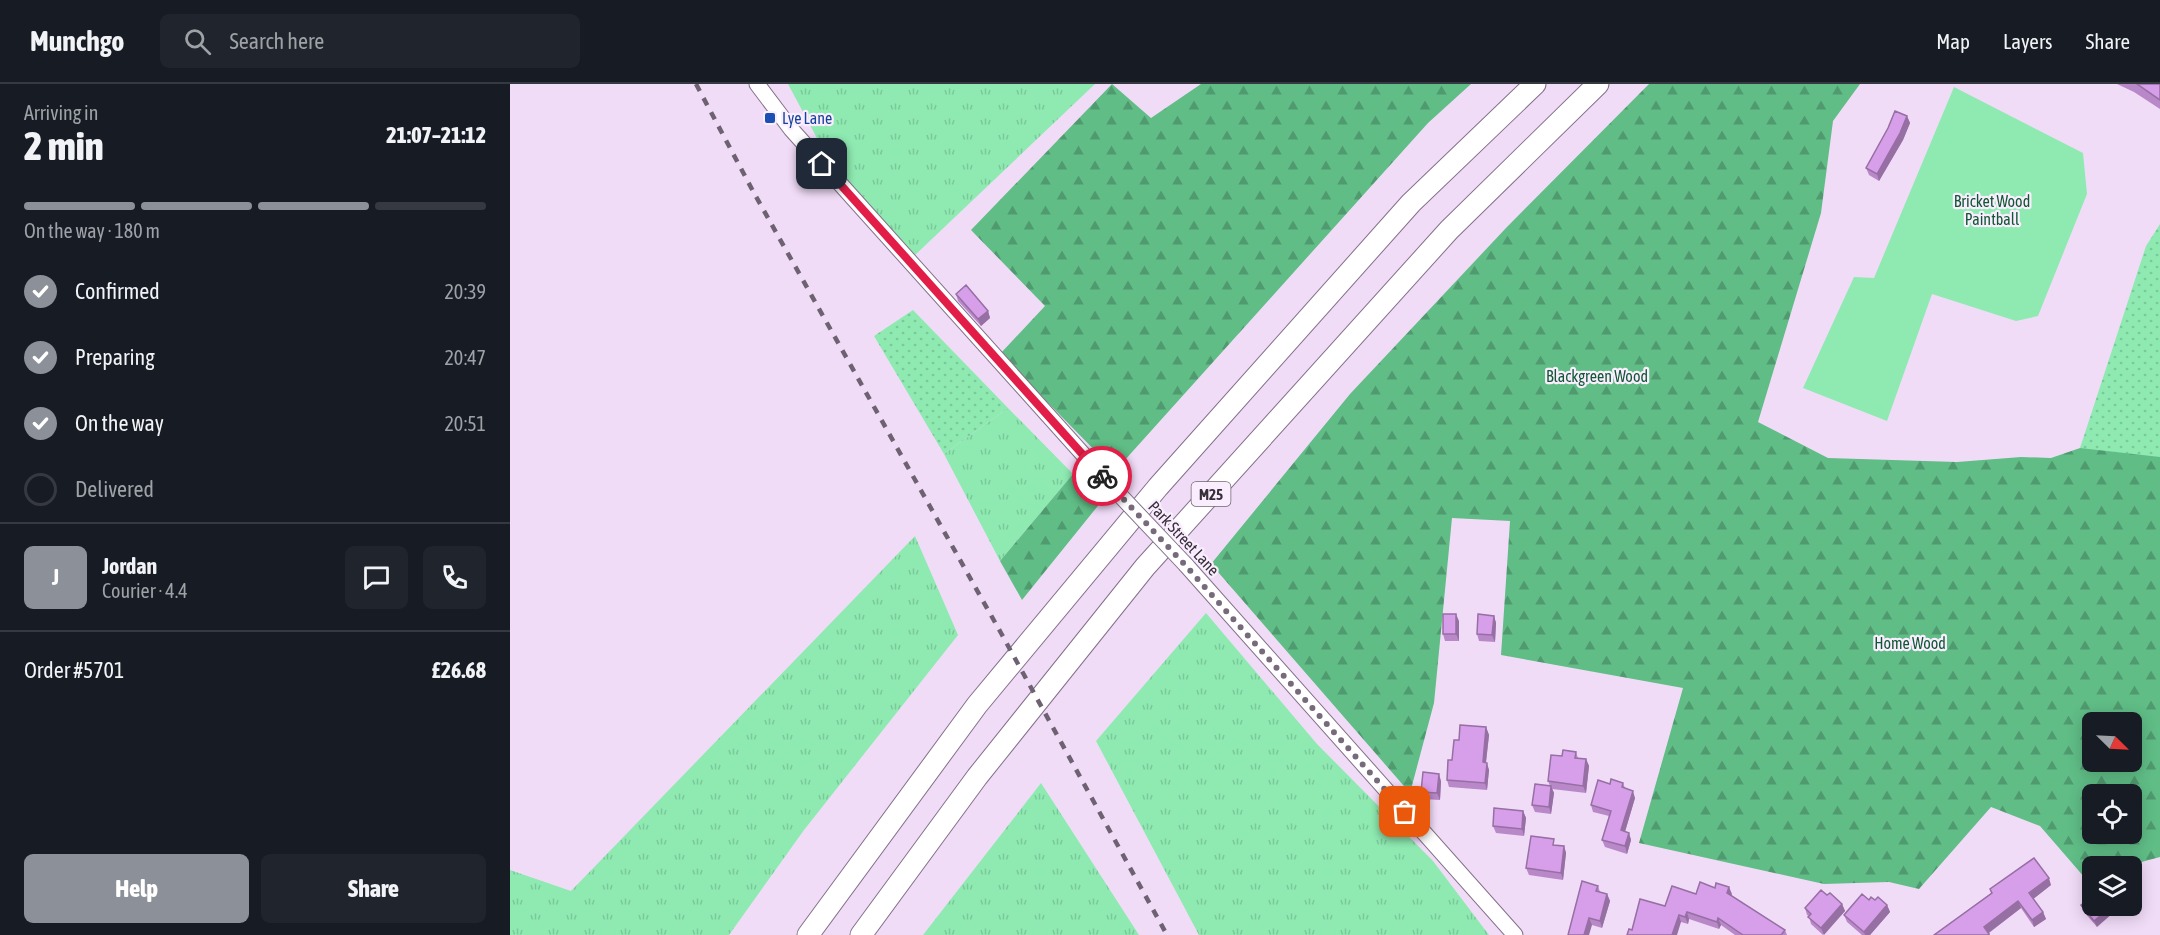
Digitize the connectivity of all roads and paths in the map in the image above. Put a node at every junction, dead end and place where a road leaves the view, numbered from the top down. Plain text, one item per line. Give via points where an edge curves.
1 (757, 84) edge
2 (1535, 84) edge
3 (1598, 84) edge
4 (808, 935) edge
5 (861, 935) edge
6 (1515, 935) edge

1 - 6 street, Park Street Lane, bridge via 791,129
2 - 4 highway, M25 via 1411,203 1158,487 977,705
3 - 5 highway, M25 via 1449,230 1145,567 977,777

